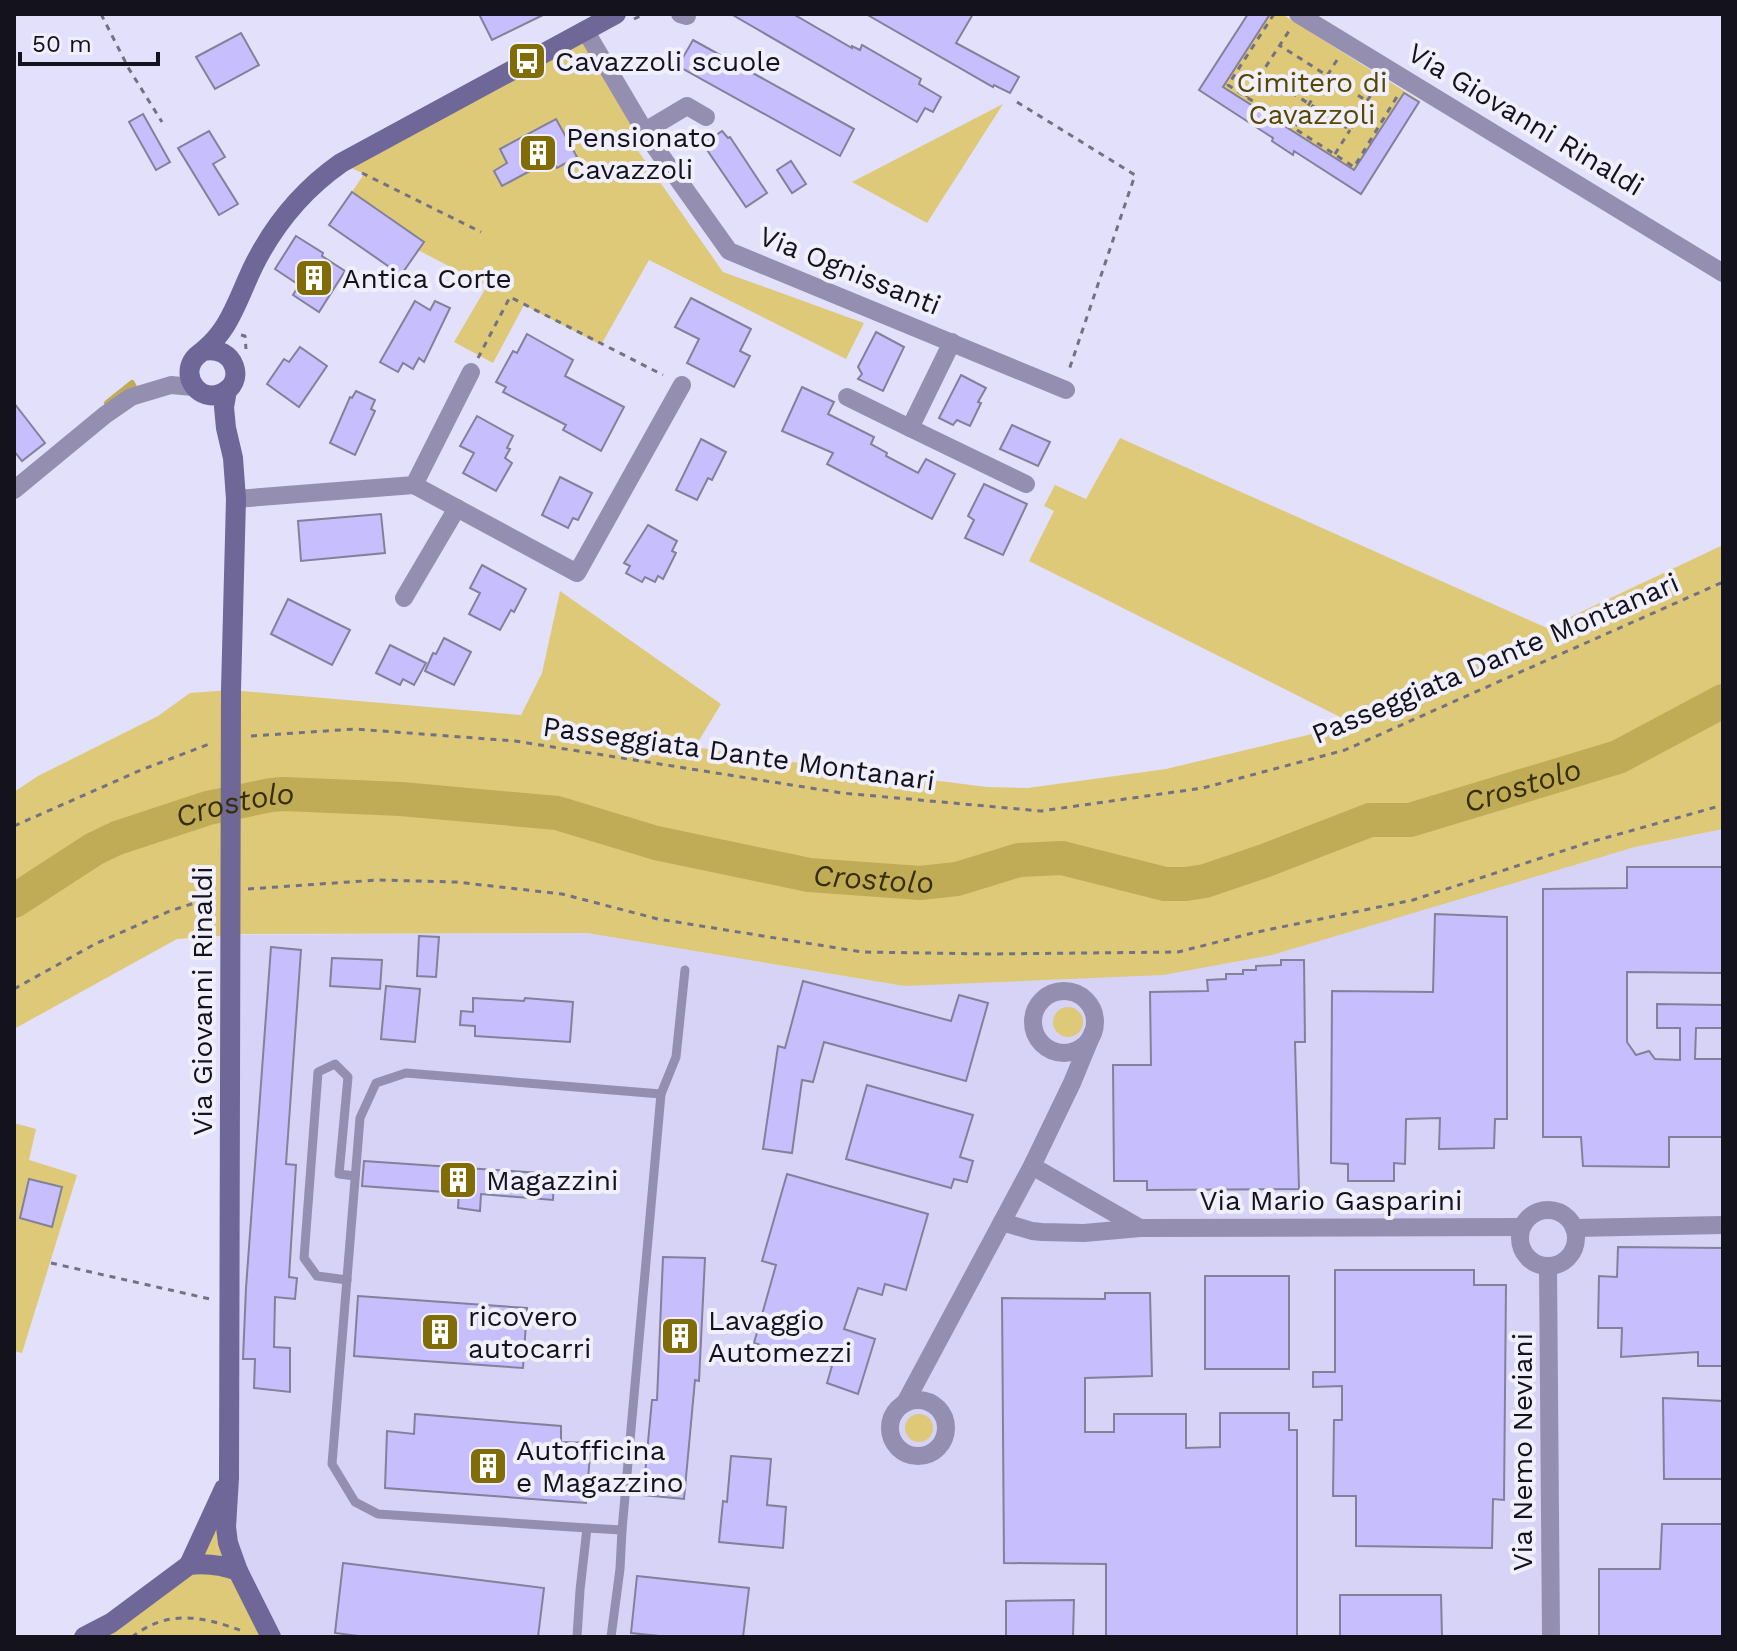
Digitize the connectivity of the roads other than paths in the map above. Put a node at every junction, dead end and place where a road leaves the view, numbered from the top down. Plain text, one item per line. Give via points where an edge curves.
1 (616, 14) edge
2 (1296, 19) edge
3 (585, 30) junction
4 (706, 117) dead end
5 (645, 131) junction
6 (1723, 273) edge
7 (238, 302) junction
8 (952, 342) junction
9 (197, 357) junction
10 (231, 359) junction
11 (471, 372) road end
12 (1066, 383) road end
13 (171, 385) junction
14 (682, 385) dead end
15 (196, 389) junction
16 (227, 390) junction
17 (847, 397) dead end
18 (226, 428) junction
19 (910, 428) junction
20 (1026, 484) dead end
21 (414, 485) junction
22 (14, 490) edge
23 (236, 499) junction
24 (457, 508) junction
25 (404, 598) dead end
26 (685, 970) dead end
27 (1093, 1032) junction
28 (1055, 1051) junction
29 (1072, 1083) junction
30 (661, 1094) junction
31 (1032, 1166) junction
32 (355, 1176) junction
33 (1002, 1222) junction
34 (1723, 1225) edge
35 (1522, 1227) junction
36 (1140, 1228) junction
37 (1574, 1228) junction
38 (1548, 1266) junction
39 (347, 1280) junction
40 (924, 1371) junction
41 (927, 1402) junction
42 (905, 1403) junction
43 (229, 1478) junction
44 (587, 1528) junction
45 (622, 1530) junction
46 (189, 1565) junction
47 (238, 1571) junction
48 (84, 1637) edge
49 (271, 1637) edge
50 (577, 1637) edge
51 (611, 1637) edge
52 (1551, 1637) edge

1 - 3 street
2 - 6 street, Via Giovanni Rinaldi via 1348,43
3 - 5 street, Via Ognissanti
3 - 7 street via 321,177 269,236
4 - 5 street via 687,106
5 - 8 street, Via Ognissanti via 729,251
7 - 9 street
7 - 10 street
8 - 12 street, Via Ognissanti
8 - 19 street, Via Ognissanti
9 - 10 street via 219,350
9 - 13 street
9 - 15 street via 190,378
10 - 16 street via 236,372
11 - 21 street
13 - 15 street
13 - 22 street via 131,397
14 - 24 street via 577,573
15 - 16 street via 213,396
15 - 18 street via 217,408
16 - 18 street
17 - 19 street
18 - 23 street, Via Giovanni Rinaldi
19 - 20 street
21 - 23 street
21 - 24 street
23 - 43 street, Via Giovanni Rinaldi
24 - 25 street
26 - 30 lane via 676,1057
27 - 28 street via 1082,1047
27 - 28 street via 1093,1011 1081,995 1051,994 1036,1008 1034,1029
27 - 29 street
28 - 29 street via 1067,1065
29 - 31 street
30 - 32 lane via 406,1073 376,1083 360,1118
30 - 45 lane
31 - 33 street
31 - 36 street
32 - 39 lane
32 - 39 lane via 339,1174 348,1077 335,1064 318,1072 304,1258 317,1276
33 - 36 street, Via Mario Gasparini via 1042,1232
33 - 40 street
34 - 37 street
35 - 36 street, Via Mario Gasparini
35 - 37 street via 1535,1214 1553,1211
35 - 38 street via 1525,1254
37 - 38 street via 1571,1254
38 - 52 street, Via Nemo Neviani
39 - 44 lane via 332,1464 355,1502 378,1514
40 - 41 street
40 - 42 street
41 - 42 street
41 - 42 street via 942,1413 945,1432 937,1449 919,1456 901,1451 890,1436 892,1417
43 - 46 street, Via Giovanni Rinaldi
43 - 47 street, Via Giovanni Rinaldi via 227,1535
44 - 45 lane
44 - 50 lane
45 - 51 lane
46 - 47 street
46 - 48 street
47 - 49 street, Via Giovanni Rinaldi

